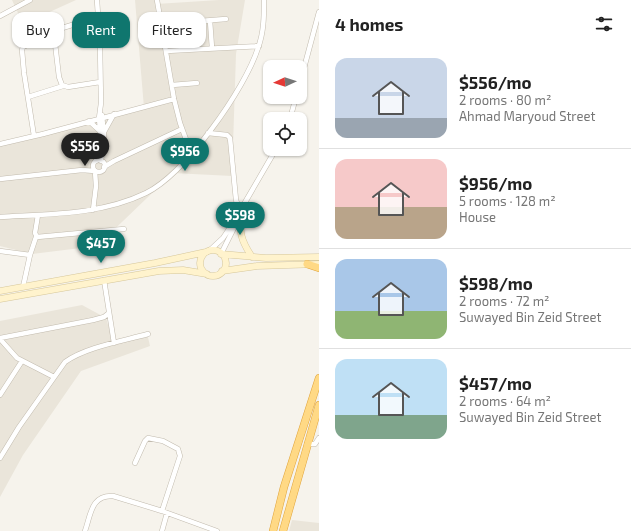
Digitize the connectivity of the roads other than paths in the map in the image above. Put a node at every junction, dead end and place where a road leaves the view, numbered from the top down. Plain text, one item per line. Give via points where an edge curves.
1 (30, 0) edge
2 (97, 0) edge
3 (156, 0) edge
4 (264, 0) edge
5 (98, 12) edge
6 (158, 12) edge
7 (319, 14) edge
8 (0, 16) edge
9 (226, 19) dead end
10 (206, 21) edge
11 (210, 21) junction
12 (259, 46) junction
13 (23, 48) edge
14 (56, 48) edge
15 (99, 48) edge
16 (165, 48) edge
17 (212, 48) junction
18 (166, 51) junction
19 (306, 60) edge
20 (100, 82) junction
21 (197, 83) dead end
22 (172, 85) junction
23 (63, 86) junction
24 (28, 97) junction
25 (174, 99) junction
26 (114, 114) junction
27 (101, 116) junction
28 (89, 121) junction
29 (182, 129) junction
30 (103, 132) junction
31 (208, 133) junction
32 (34, 136) junction
33 (0, 144) edge
34 (191, 153) junction
35 (272, 156) edge
36 (114, 161) junction
37 (98, 166) junction
38 (0, 179) edge
39 (93, 210) junction
40 (240, 211) junction
41 (38, 215) junction
42 (0, 217) edge
43 (124, 229) dead end
44 (36, 237) junction
45 (0, 251) edge
46 (208, 251) junction
47 (222, 254) junction
48 (30, 255) junction
49 (252, 257) junction
50 (319, 257) edge
51 (307, 264) junction
52 (319, 264) edge
53 (319, 268) edge
54 (222, 271) junction
55 (207, 274) junction
56 (104, 280) junction
57 (23, 287) junction
58 (0, 291) edge
59 (0, 299) edge
60 (109, 313) junction
61 (148, 334) dead end
62 (0, 339) edge
63 (114, 344) junction
64 (22, 361) junction
65 (54, 377) junction
66 (319, 378) edge
67 (0, 395) edge
68 (319, 406) edge
69 (319, 438) edge
70 (307, 444) junction
71 (0, 458) edge
72 (135, 463) dead end
73 (162, 510) junction
74 (167, 513) junction
75 (201, 528) edge
76 (85, 531) edge
77 (162, 531) edge
78 (217, 531) edge
79 (273, 531) edge
80 (283, 531) edge

1 - 8 street
2 - 5 street
3 - 6 street
4 - 12 street
7 - 19 street
9 - 11 street
10 - 11 street
11 - 17 street
12 - 17 street
12 - 31 street via 243,82
13 - 24 street
14 - 23 street via 60,82
15 - 20 street
16 - 18 street
17 - 18 street
18 - 22 street
20 - 23 street
20 - 27 street
21 - 22 street
22 - 25 street
23 - 24 street
24 - 32 street
25 - 26 street
25 - 29 street
26 - 27 street
26 - 30 street
27 - 28 street
27 - 30 street
28 - 30 street
28 - 32 street
29 - 34 street
29 - 36 street
30 - 37 street
31 - 34 street
31 - 40 street via 227,135 230,138 236,200
32 - 33 street
34 - 39 street via 157,187 126,201
35 - 40 street
36 - 37 street
36 - 37 street via 104,167
37 - 38 street
37 - 39 street
39 - 41 street
40 - 46 street via 228,232
40 - 47 street
40 - 49 main road via 241,237
41 - 42 street
41 - 44 street
43 - 44 street
44 - 48 street
45 - 48 street
46 - 47 main road
46 - 55 main road via 201,257 200,265
46 - 57 main road via 155,264
47 - 49 main road
47 - 54 main road via 225,264
48 - 57 street
49 - 50 main road
51 - 52 main road
51 - 53 highway
51 - 54 main road via 258,266
54 - 55 main road via 217,275
55 - 56 main road via 183,270 159,271
56 - 59 main road
56 - 60 street
57 - 58 main road
60 - 62 street via 93,320
60 - 63 street
61 - 63 street
62 - 64 street
63 - 65 street via 72,357
64 - 65 street
64 - 67 street
65 - 71 street
66 - 79 highway via 284,487
68 - 70 highway
69 - 70 street via 315,444
70 - 80 highway
72 - 73 street via 148,438 163,441 178,449 180,456
73 - 74 street
73 - 76 street via 107,496 96,501
74 - 75 street
74 - 77 street
75 - 78 street

